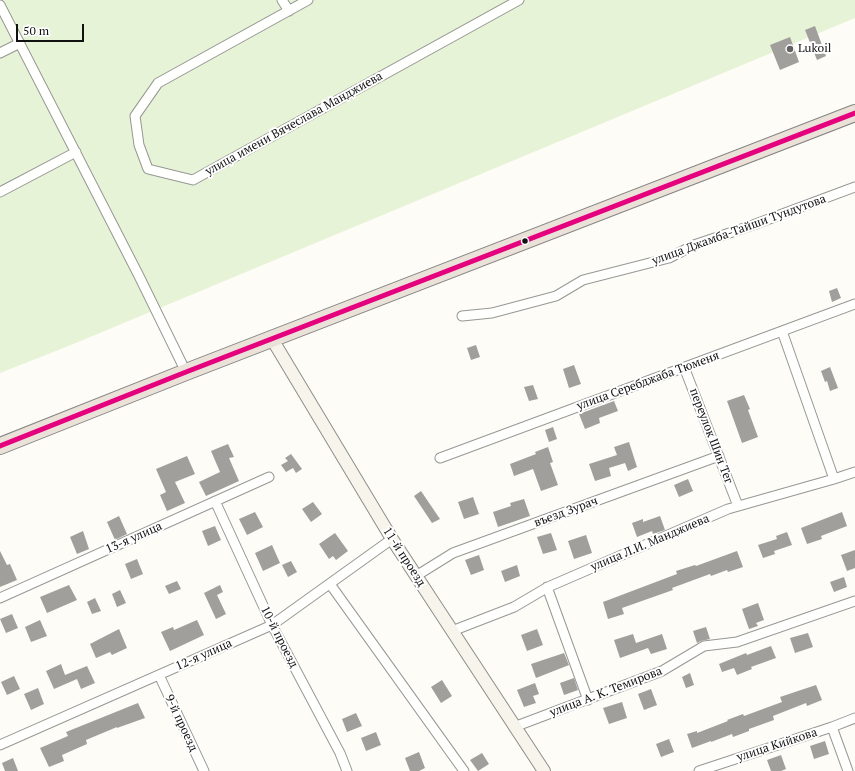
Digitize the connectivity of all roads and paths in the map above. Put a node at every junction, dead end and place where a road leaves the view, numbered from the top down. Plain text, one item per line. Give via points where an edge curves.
1 (282, 0) edge
2 (308, 0) edge
3 (519, 0) edge
4 (0, 5) edge
5 (289, 11) junction
6 (20, 43) junction
7 (0, 53) edge
8 (855, 114) edge
9 (76, 152) junction
10 (855, 187) edge
11 (0, 192) edge
12 (855, 304) edge
13 (462, 316) dead end
14 (782, 331) junction
15 (272, 339) junction
16 (684, 367) junction
17 (186, 372) junction
18 (0, 446) edge
19 (719, 456) junction
20 (440, 458) dead end
21 (855, 472) edge
22 (269, 477) dead end
23 (834, 480) junction
24 (215, 501) junction
25 (738, 506) junction
26 (392, 539) junction
27 (416, 576) junction
28 (330, 584) junction
29 (547, 587) junction
30 (0, 598) edge
31 (855, 601) edge
32 (272, 625) junction
33 (452, 631) junction
34 (159, 675) junction
35 (588, 700) junction
36 (855, 718) edge
37 (514, 727) junction
38 (832, 727) junction
39 (0, 745) edge
40 (204, 771) edge
41 (347, 771) edge
42 (464, 771) edge
43 (544, 771) edge
44 (699, 771) edge
45 (848, 771) edge

1 - 5 street
2 - 5 street
3 - 5 street, улица имени Вячеслава Манджиева via 194,180 148,169 139,145 135,116 158,83
4 - 6 street
6 - 7 street
6 - 9 street
8 - 15 highway
9 - 11 street
9 - 17 street
10 - 13 street, улица Джамба-Тайши Тундутова via 694,245 669,258 583,280 556,296 492,313
12 - 14 street, улица Серебджаба Тюменя
14 - 16 street, улица Серебджаба Тюменя
14 - 23 street
15 - 17 highway
15 - 26 street, 11-й проезд
16 - 19 street, переулок Шин Тег
16 - 20 street, улица Серебджаба Тюменя
17 - 18 highway
19 - 25 street, переулок Шин Тег
19 - 27 street, въезд Зурач via 453,553
21 - 23 street, улица Л.И. Манджиева
22 - 24 street, 13-я улица
23 - 25 street, улица Л.И. Манджиева
24 - 30 street, 13-я улица
24 - 32 street, 10-й проезд
25 - 29 street, улица Л.И. Манджиева
26 - 27 street, 11-й проезд
26 - 28 street, 12-я улица
27 - 33 street, 11-й проезд
28 - 32 street, 12-я улица
28 - 42 street
29 - 33 street, улица Л.И. Манджиева via 514,607
29 - 35 street
31 - 35 street, улица А. К. Темирова via 737,642 704,646 662,671
32 - 34 street, 12-я улица
32 - 41 street, 10-й проезд
33 - 37 street, 11-й проезд
34 - 39 street, 12-я улица
34 - 40 street, 9-й проезд
35 - 37 street, улица А. К. Темирова
36 - 38 street, улица Кийкова
37 - 43 street, 11-й проезд
38 - 44 street, улица Кийкова
38 - 45 street

